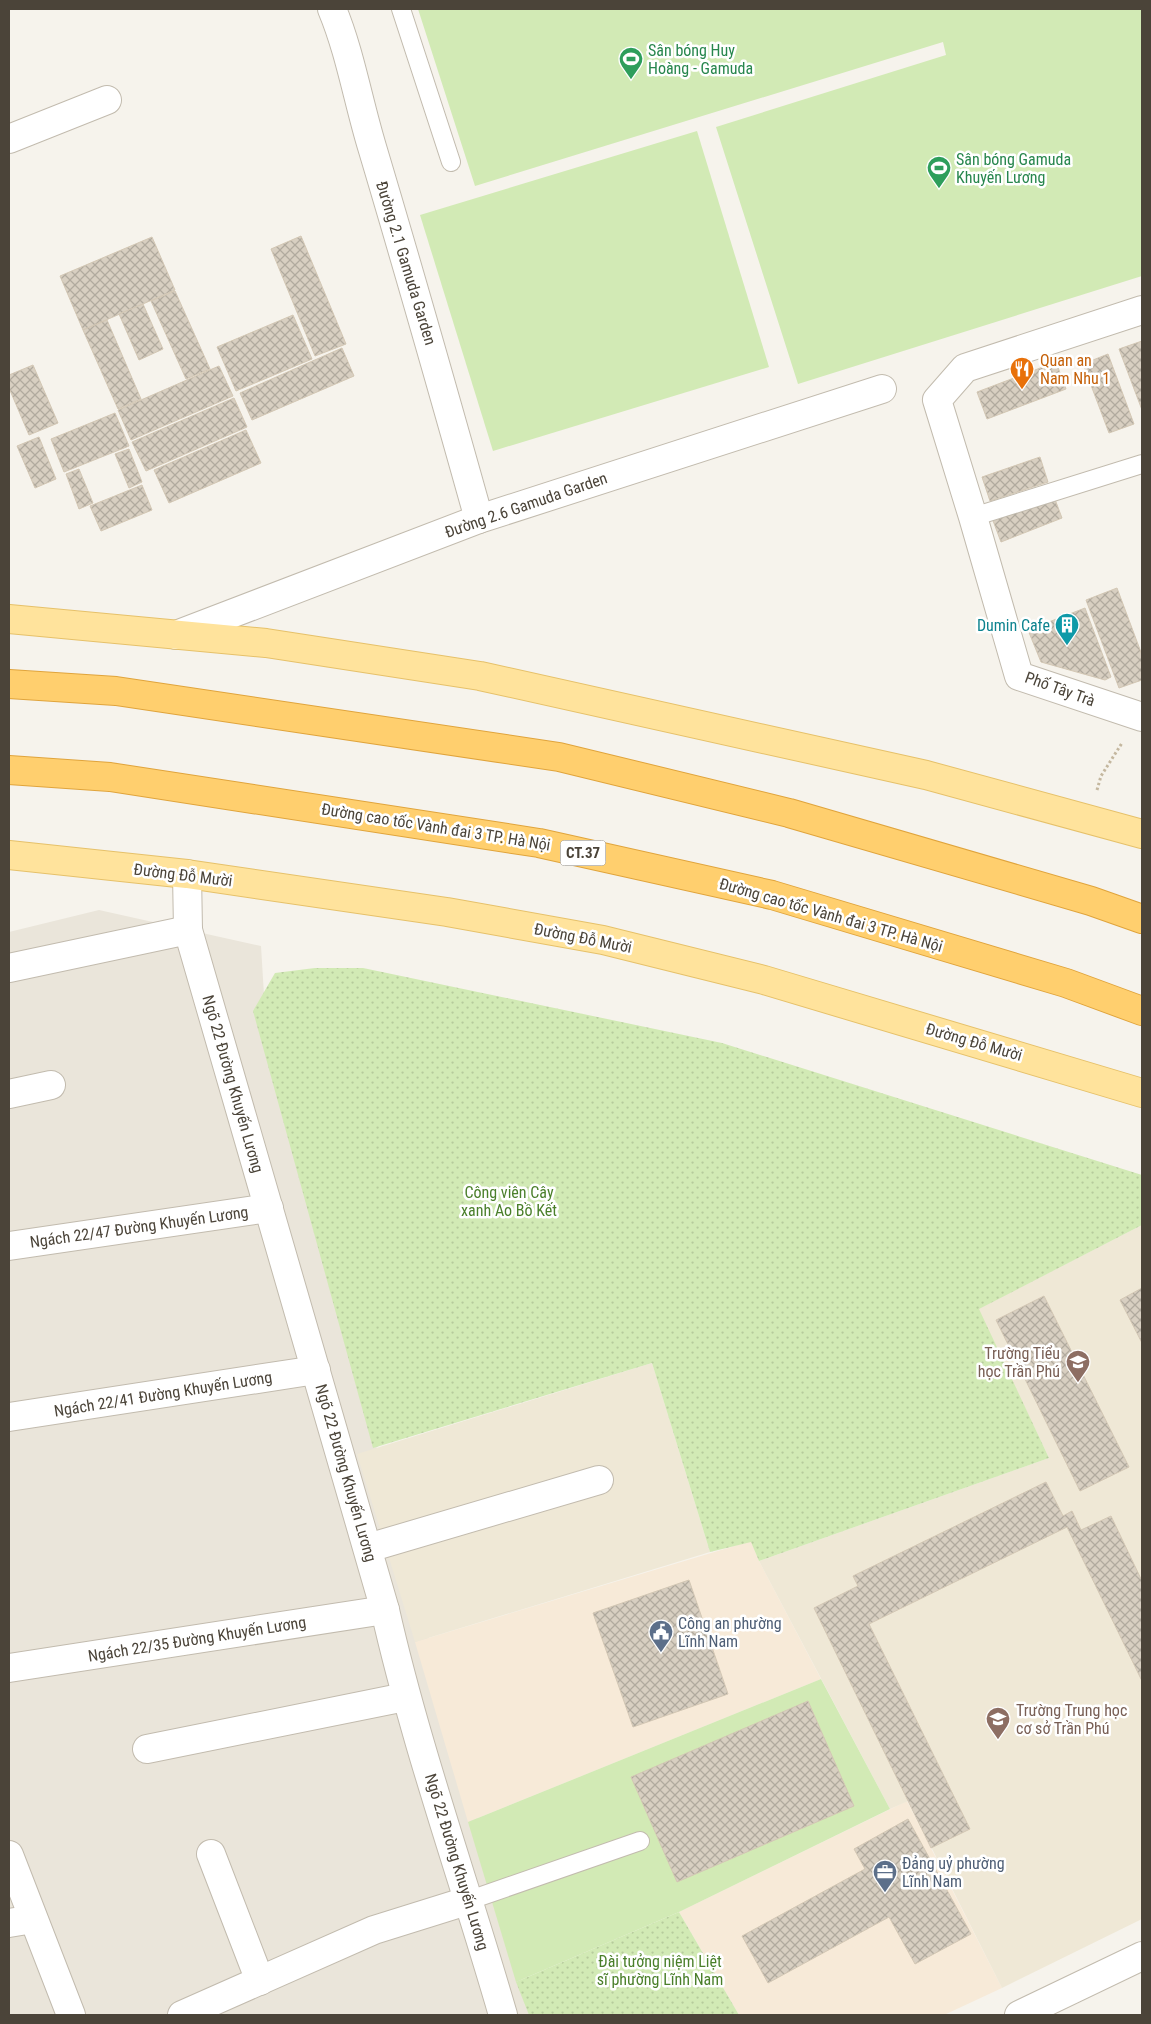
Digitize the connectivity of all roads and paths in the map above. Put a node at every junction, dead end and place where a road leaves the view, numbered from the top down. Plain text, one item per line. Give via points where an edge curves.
1 (401, 9) edge
2 (339, 11) edge
3 (107, 100) dead end
4 (9, 139) edge
5 (451, 162) dead end
6 (1142, 310) edge
7 (882, 389) dead end
8 (1142, 464) edge
9 (974, 517) junction
10 (479, 519) junction
11 (9, 619) edge
12 (176, 635) junction
13 (9, 684) edge
14 (1142, 718) edge
15 (1124, 741) dead end
16 (9, 770) edge
17 (1089, 818) junction
18 (1142, 834) edge
19 (9, 855) edge
20 (188, 874) junction
21 (1142, 919) edge
22 (188, 930) junction
23 (9, 968) edge
24 (1142, 1011) edge
25 (51, 1084) dead end
26 (1142, 1093) edge
27 (9, 1094) edge
28 (269, 1208) junction
29 (9, 1246) edge
30 (316, 1370) junction
31 (9, 1417) edge
32 (599, 1480) dead end
33 (368, 1548) junction
34 (385, 1610) junction
35 (9, 1668) edge
36 (405, 1697) junction
37 (147, 1749) dead end
38 (640, 1841) dead end
39 (211, 1854) dead end
40 (9, 1855) edge
41 (470, 1900) junction
42 (21, 1921) edge
43 (1142, 1956) edge
44 (260, 1981) junction
45 (71, 2015) edge
46 (182, 2015) edge
47 (503, 2015) edge
48 (1019, 2015) edge

1 - 5 lane
2 - 10 street, Đường 2.1 Gamuda Garden
3 - 4 street
6 - 9 street via 965,368 936,400
7 - 10 street, Đường 2.6 Gamuda Garden
8 - 9 lane
9 - 14 street, Phố Tây Trà via 1019,676
10 - 12 street, Đường 2.6 Gamuda Garden
11 - 12 main road
12 - 17 main road via 266,643 480,676 926,775
13 - 21 highway via 116,691 559,757 789,813 1091,901
15 - 17 path via 1101,776
16 - 24 highway, Đường cao tốc Vành đai 3 TP. Hà Nội / CT.37 via 110,777 539,843 772,894 1066,983
17 - 18 main road
19 - 20 main road, Đường Đỗ Mười
20 - 22 street, Ngõ 22 Đường Khuyến Lương
20 - 26 main road, Đường Đỗ Mười via 447,912 603,940 764,980
22 - 23 street
22 - 28 street, Ngõ 22 Đường Khuyến Lương
25 - 27 street
28 - 29 street, Ngách 22/47 Đường Khuyến Lương
28 - 30 street, Ngõ 22 Đường Khuyến Lương
30 - 31 street, Ngách 22/41 Đường Khuyến Lương
30 - 33 street, Ngõ 22 Đường Khuyến Lương
32 - 33 street
33 - 34 street, Ngõ 22 Đường Khuyến Lương
34 - 35 street, Ngách 22/35 Đường Khuyến Lương
34 - 36 street, Ngõ 22 Đường Khuyến Lương
36 - 37 street
36 - 41 street, Ngõ 22 Đường Khuyến Lương
38 - 41 lane
39 - 44 street
40 - 42 street
41 - 44 street via 374,1930
41 - 47 street, Ngõ 22 Đường Khuyến Lương
42 - 45 street
43 - 48 street
44 - 46 street

